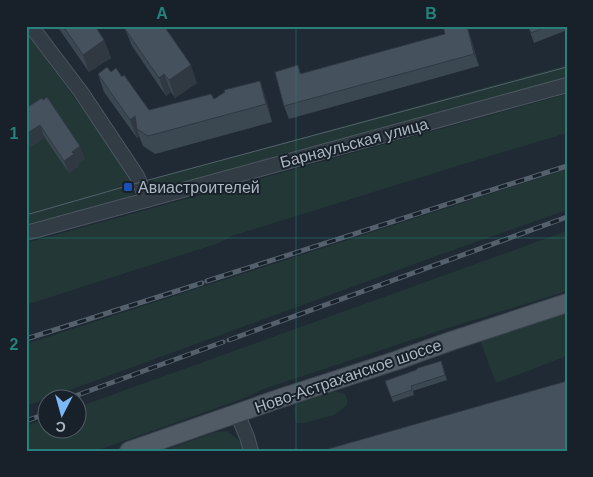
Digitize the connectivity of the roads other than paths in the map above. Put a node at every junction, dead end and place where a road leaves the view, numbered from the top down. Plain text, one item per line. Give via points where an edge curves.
1 (31, 26) edge
2 (567, 85) edge
3 (147, 200) junction
4 (26, 233) edge
5 (567, 303) edge
6 (237, 413) junction
7 (129, 451) edge
8 (251, 451) edge

1 - 3 street via 138,176
2 - 3 street, Барнаульская улица
3 - 4 street, Барнаульская улица
5 - 6 main road, Ново-Астраханское шоссе
6 - 7 main road, Ново-Астраханское шоссе
6 - 8 street

